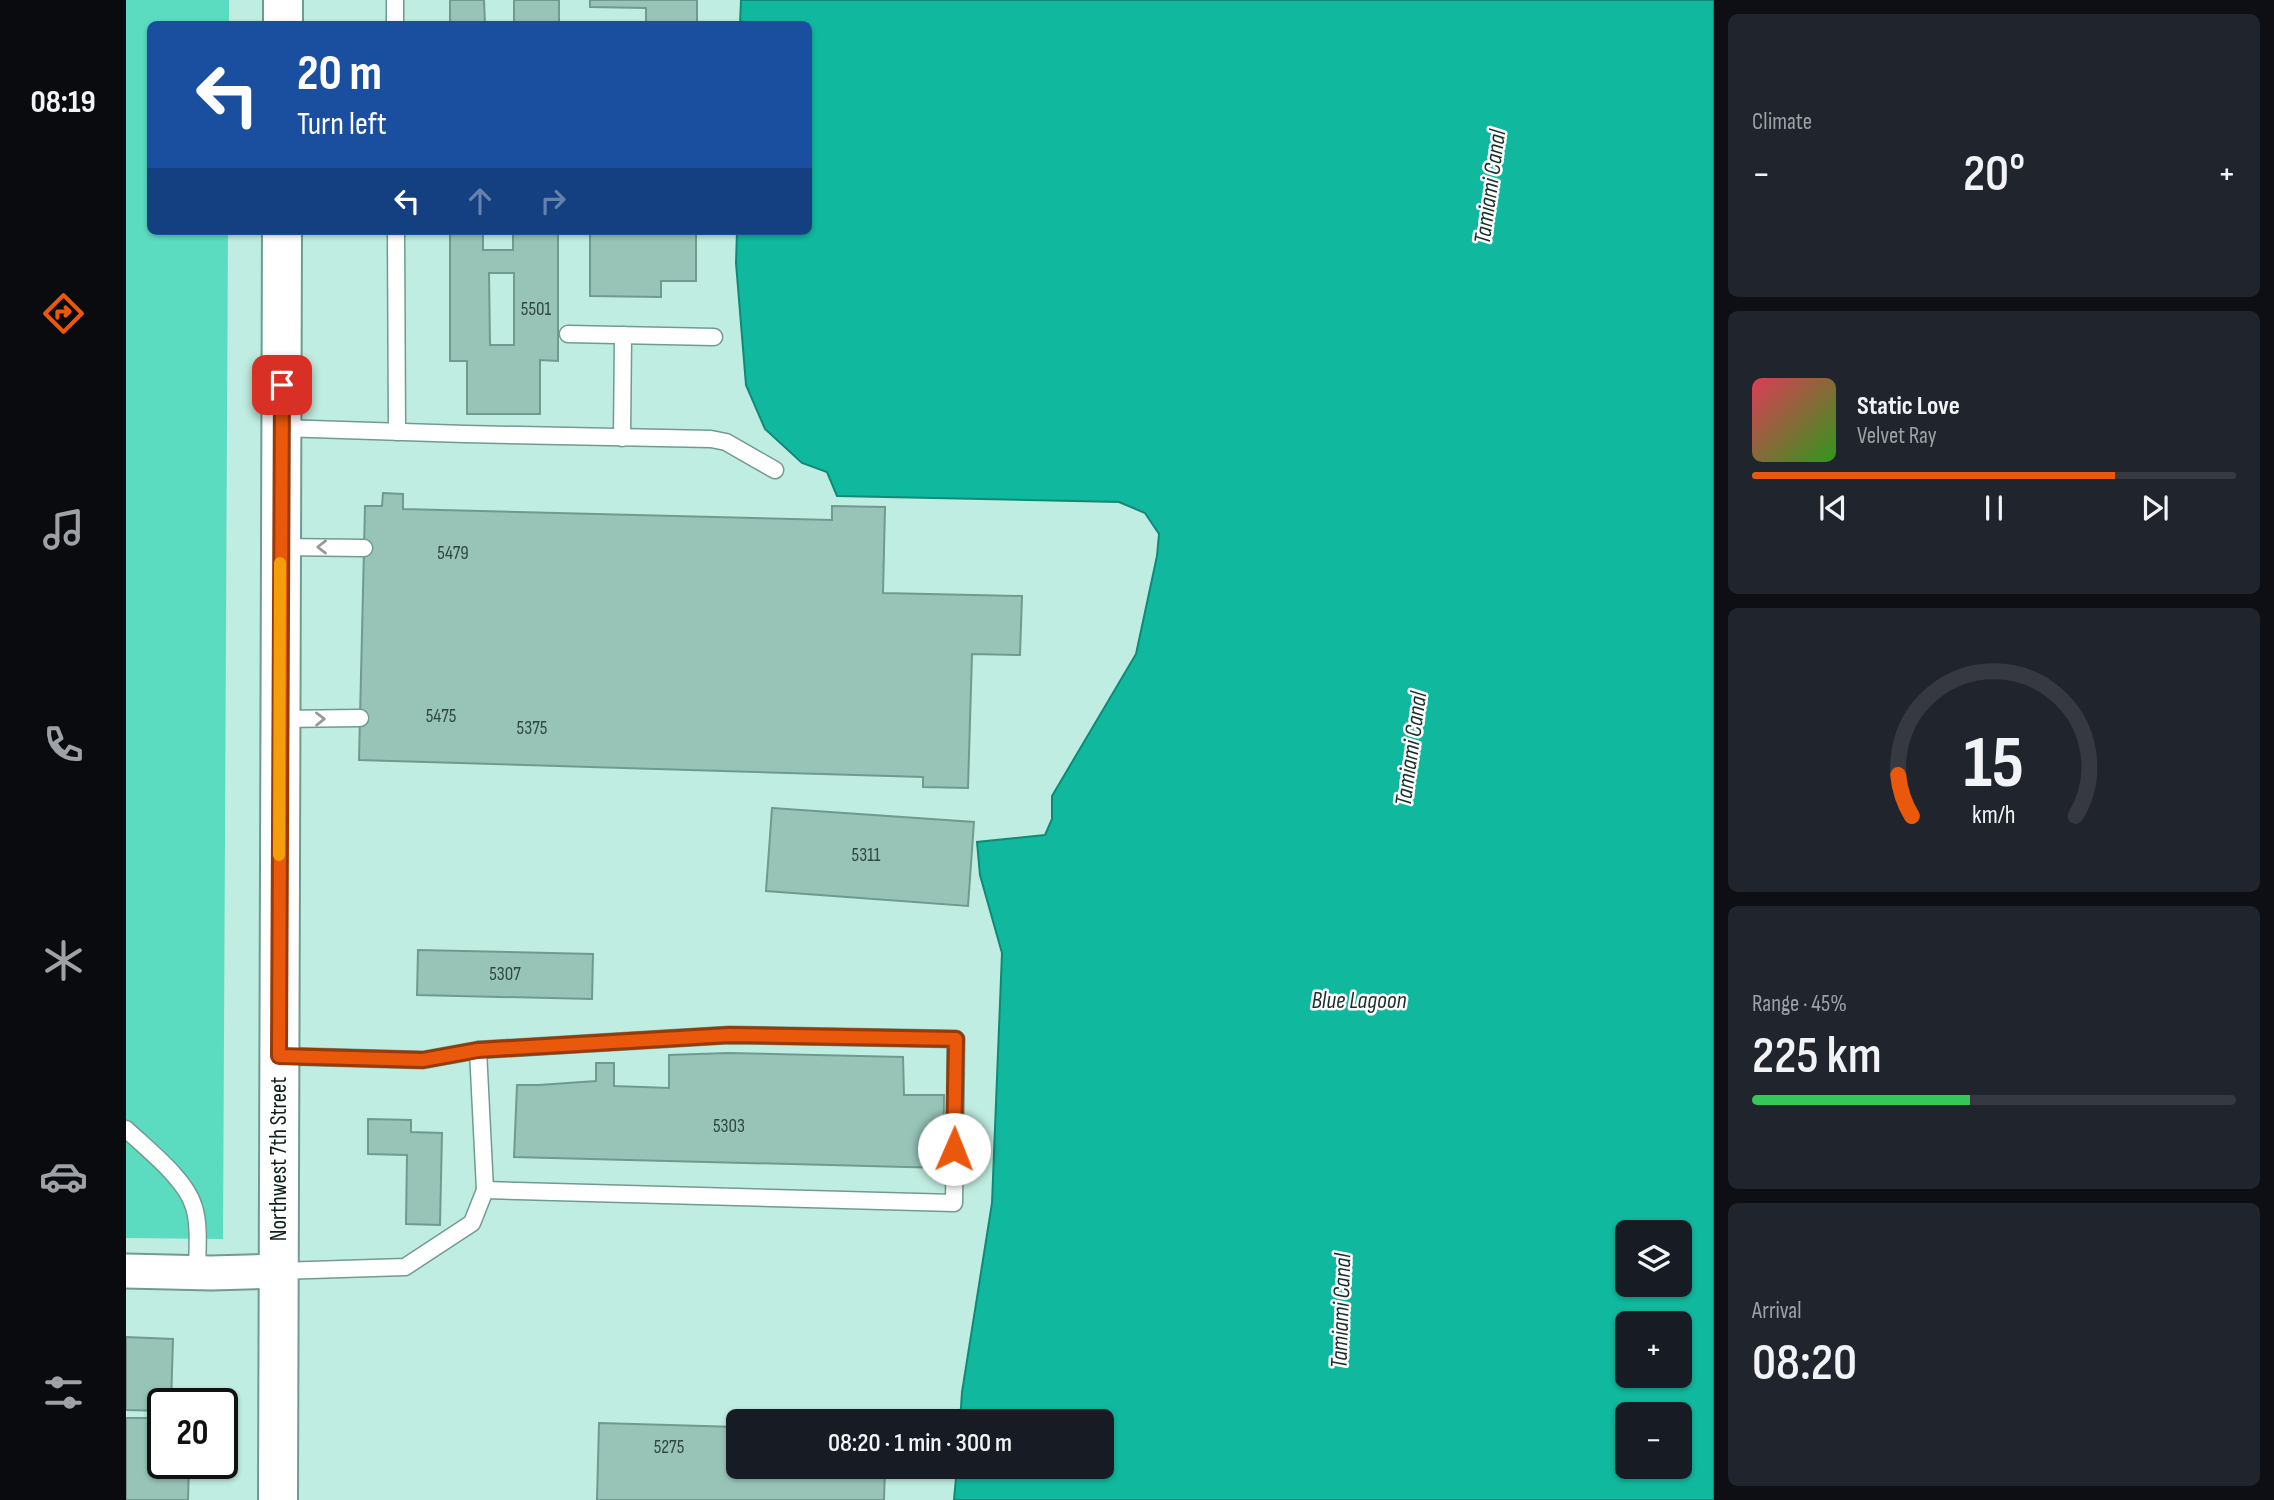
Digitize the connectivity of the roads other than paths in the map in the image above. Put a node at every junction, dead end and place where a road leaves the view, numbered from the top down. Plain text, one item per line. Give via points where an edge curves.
1 (284, 0) edge
2 (395, 0) edge
3 (283, 21) edge
4 (395, 21) edge
5 (282, 235) edge
6 (396, 235) edge
7 (568, 334) dead end
8 (623, 335) junction
9 (714, 337) dead end
10 (281, 428) junction
11 (397, 432) junction
12 (622, 438) junction
13 (775, 470) dead end
14 (280, 547) junction
15 (364, 548) dead end
16 (360, 718) dead end
17 (280, 719) junction
18 (478, 1050) junction
19 (279, 1056) junction
20 (126, 1129) edge
21 (485, 1191) junction
22 (126, 1271) edge
23 (279, 1271) junction
24 (197, 1273) junction
25 (278, 1500) edge

1 - 3 main road
2 - 4 lane
5 - 10 main road, Northwest 7th Street
6 - 11 lane
7 - 8 lane
8 - 9 lane
8 - 12 lane
10 - 11 lane
10 - 14 main road, Northwest 7th Street
11 - 12 lane
12 - 13 lane via 726,442
15 -> 14 lane
14 - 17 main road, Northwest 7th Street
17 -> 16 lane
17 - 19 main road, Northwest 7th Street
18 - 19 lane via 423,1060
18 - 21 lane
18 - 21 lane via 729,1035 956,1039 954,1203
19 - 23 main road, Northwest 7th Street
20 - 24 lane via 187,1191 195,1208
21 - 23 lane via 472,1223 405,1267
22 - 24 street
23 - 24 street
23 - 25 main road, Northwest 7th Street

